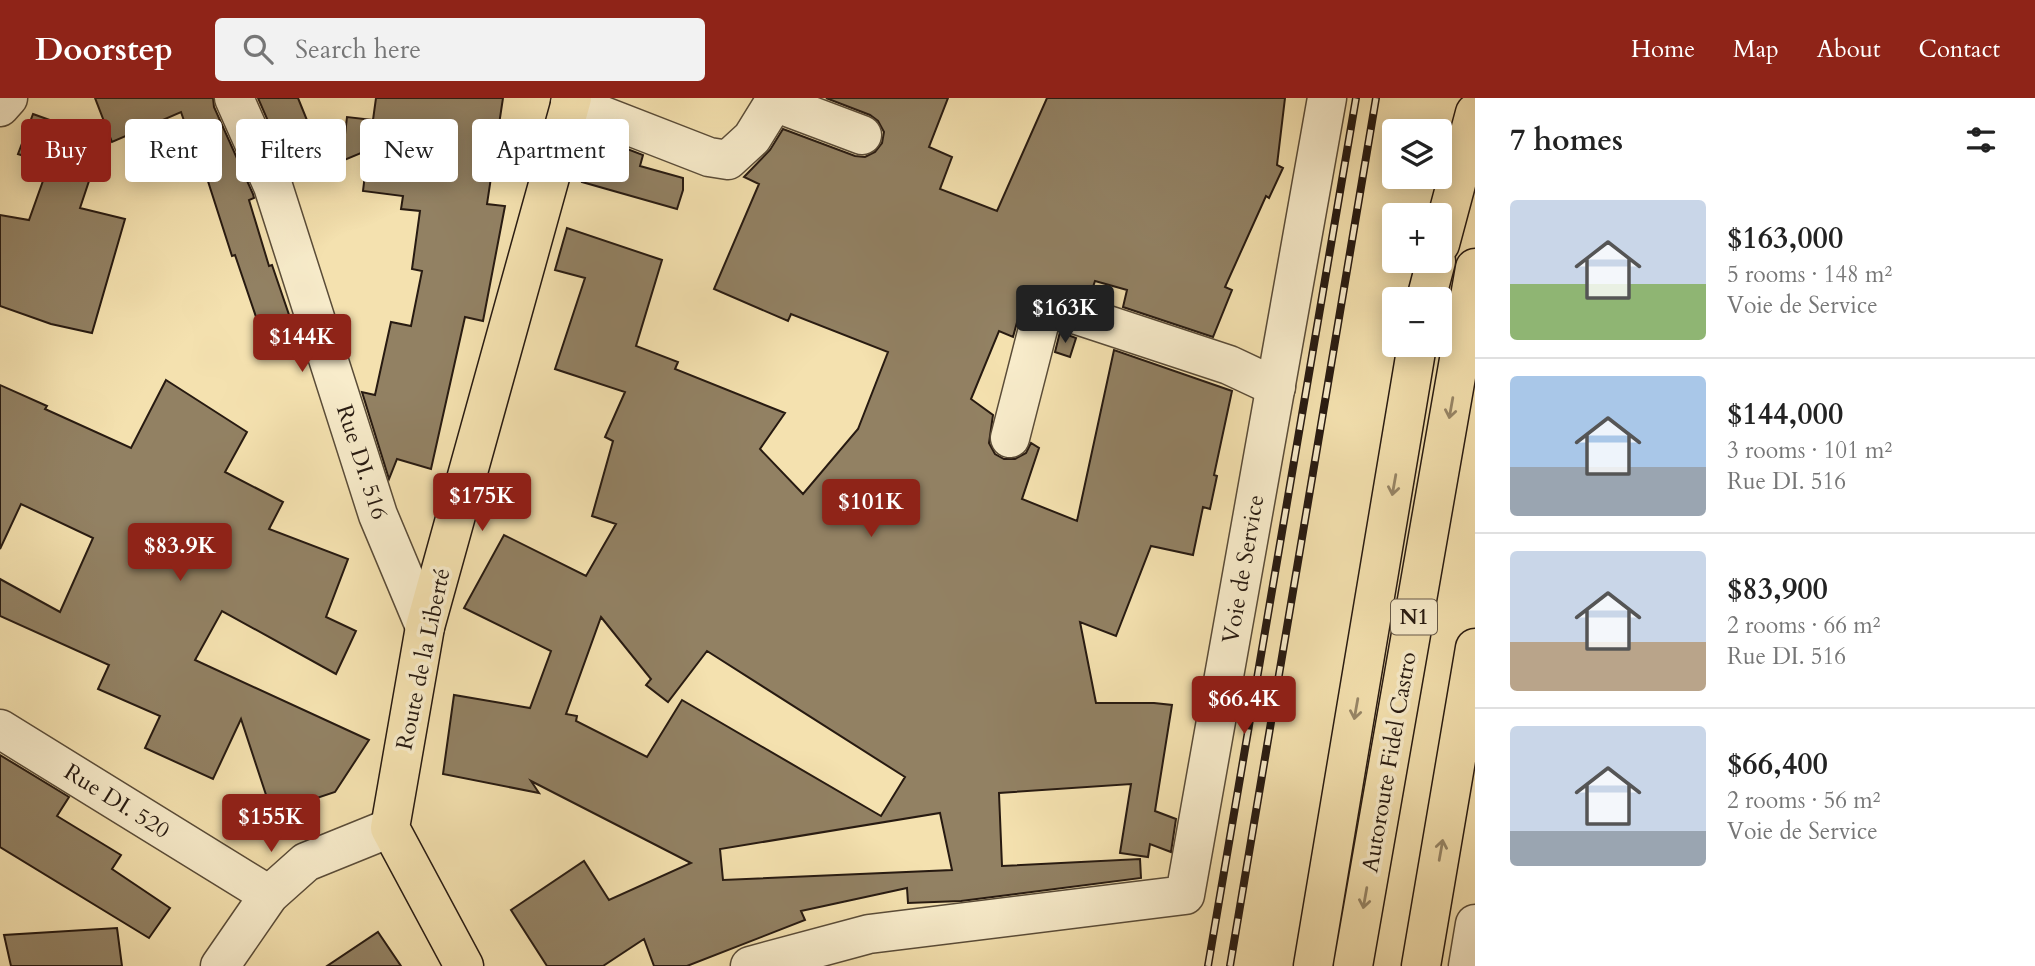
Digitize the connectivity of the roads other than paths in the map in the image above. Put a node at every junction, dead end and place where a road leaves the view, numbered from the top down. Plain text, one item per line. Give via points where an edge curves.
1 (8, 98) edge
2 (234, 98) edge
3 (1327, 98) edge
4 (571, 101) edge
5 (0, 107) edge
6 (1475, 113) edge
7 (862, 135) dead end
8 (1451, 203) edge
9 (1475, 268) edge
10 (1415, 357) edge
11 (1276, 387) junction
12 (1010, 438) dead end
13 (425, 627) junction
14 (1475, 648) edge
15 (0, 729) edge
16 (390, 828) junction
17 (270, 895) junction
18 (220, 966) edge
19 (464, 966) edge
20 (750, 966) edge
21 (1313, 966) edge
22 (1353, 966) edge
23 (1421, 966) edge

1 - 5 street
2 - 13 street, Rue DI. 516 via 273,186 378,515
3 - 11 street, Voie de Service
4 - 7 street via 709,158 728,160 752,138 777,103
4 - 13 main road, Route de la Liberté
6 - 8 main road
9 -> 22 main road, Autoroute Fidel Castro / N1
10 -> 21 main road
11 - 12 street via 1229,365 1053,307 1040,321
11 - 20 street, Voie de Service via 1185,895 869,934
13 - 16 main road, Route de la Liberté
23 -> 14 main road
15 - 17 street, Rue DI. 520
16 - 17 street via 306,862
16 - 19 main road
17 - 18 street

